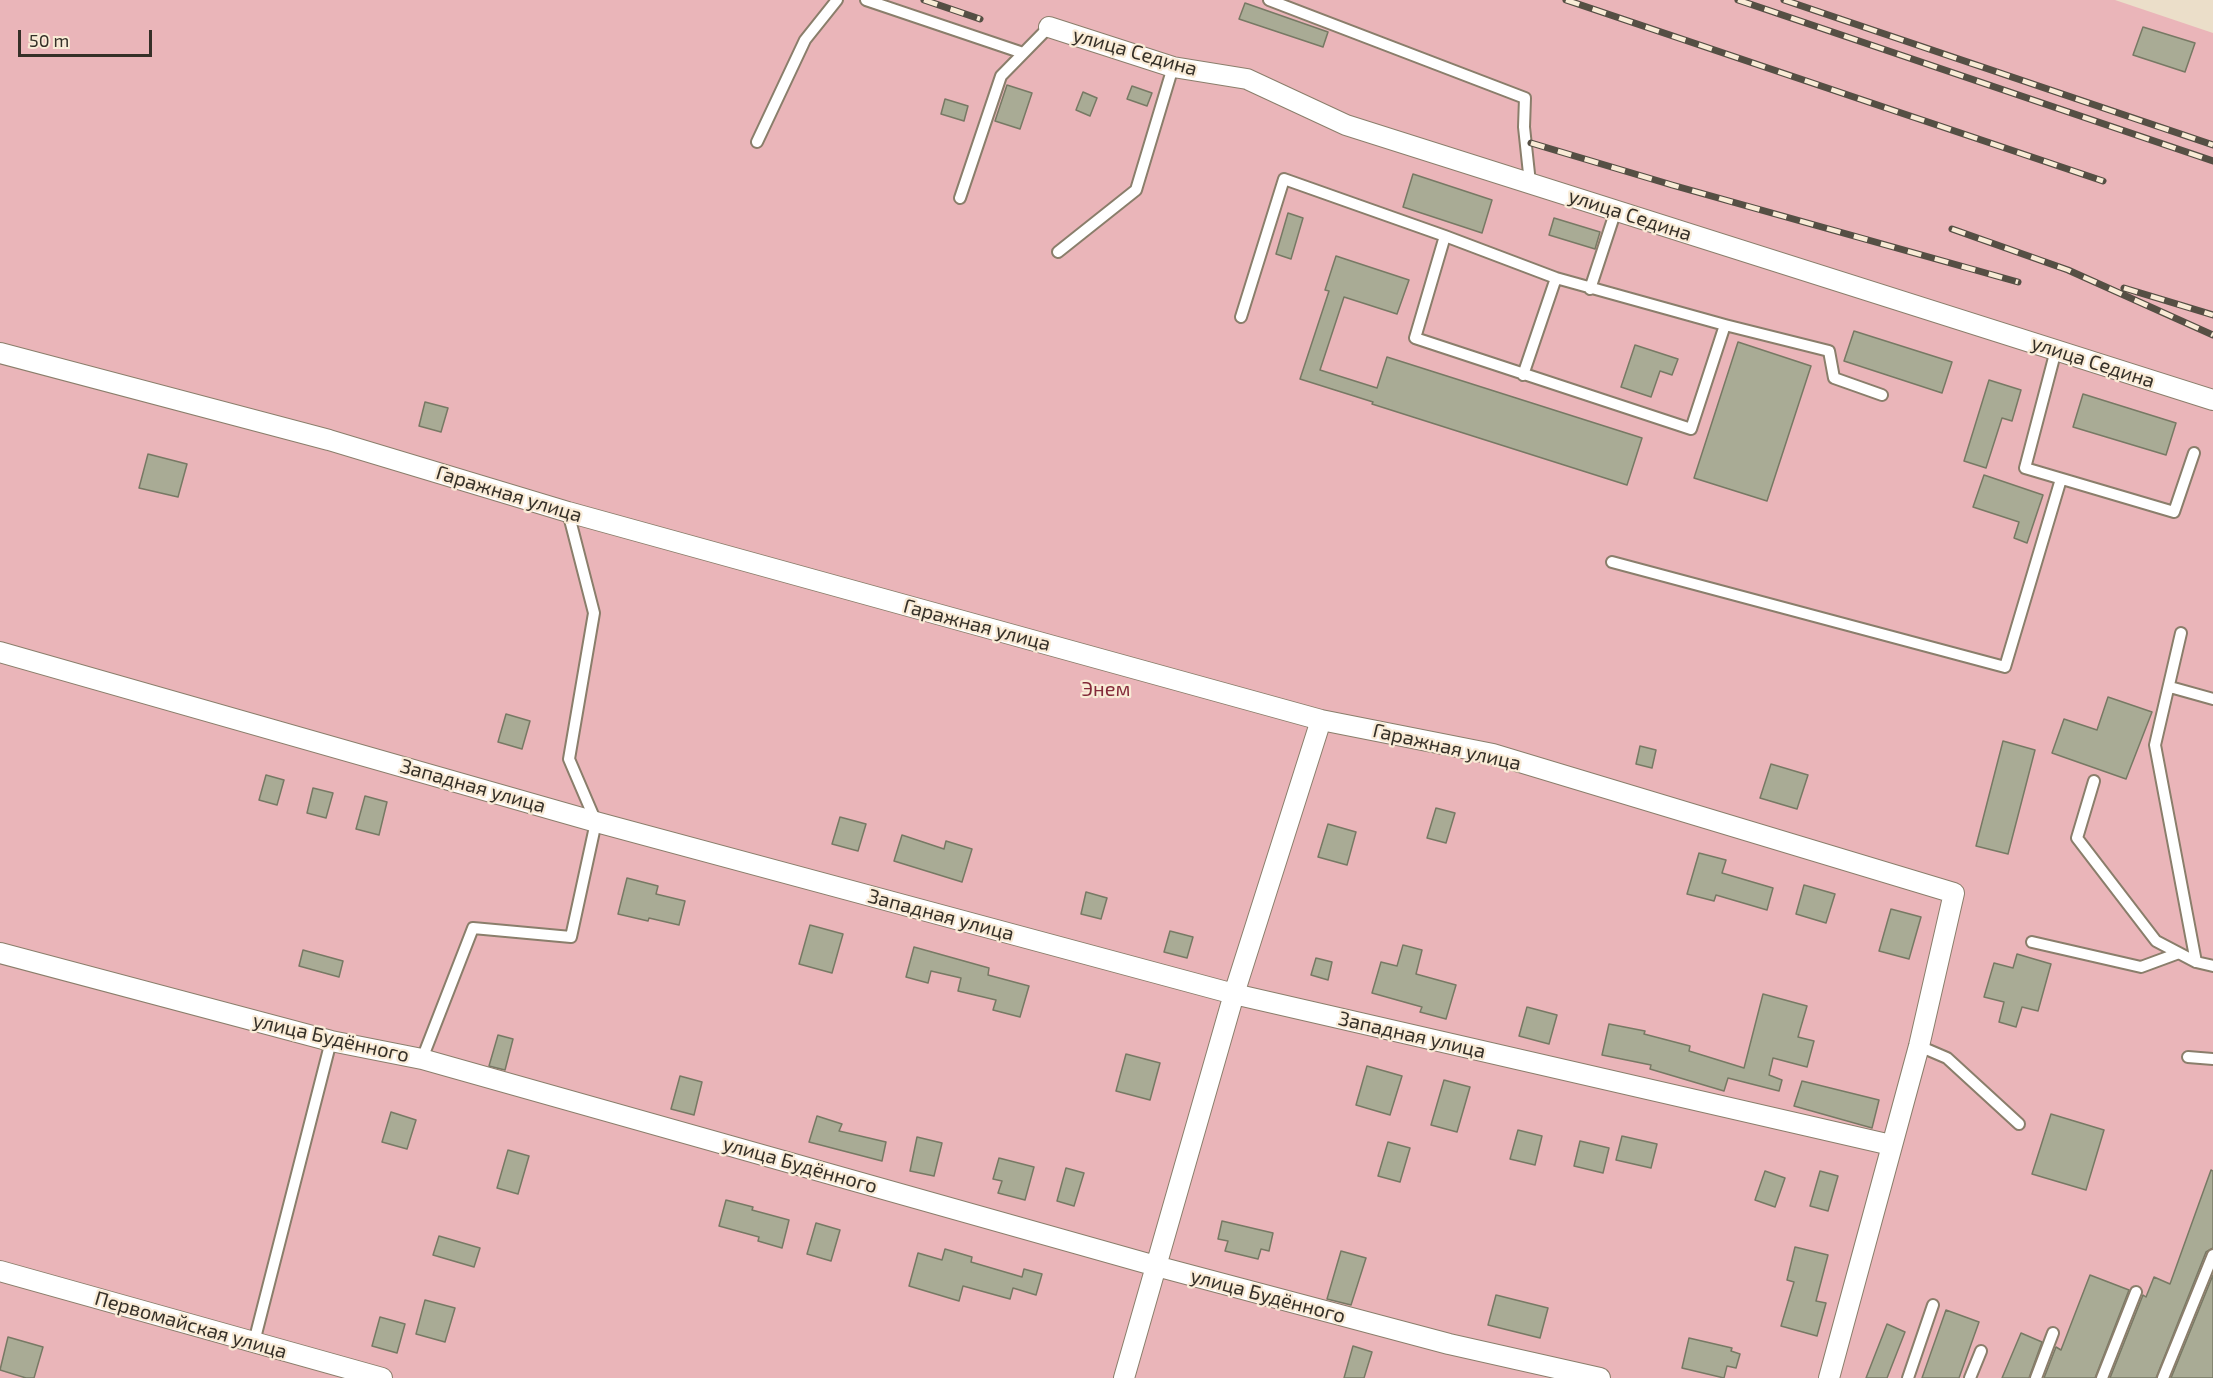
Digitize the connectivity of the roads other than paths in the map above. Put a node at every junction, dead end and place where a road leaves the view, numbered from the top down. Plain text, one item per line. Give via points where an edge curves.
1 (837, 0) edge
2 (866, 0) edge
3 (1269, 0) edge
4 (1049, 27) joint
5 (1023, 53) junction
6 (1173, 67) junction
7 (757, 142) dead end
8 (1530, 183) junction
9 (960, 198) dead end
10 (1616, 210) junction
11 (1445, 236) junction
12 (1058, 252) dead end
13 (1556, 278) junction
14 (1590, 289) junction
15 (1241, 317) dead end
16 (1725, 325) junction
17 (2056, 350) junction
18 (0, 353) edge
19 (1523, 375) junction
20 (1882, 395) dead end
21 (2213, 400) edge
22 (2194, 453) dead end
23 (2061, 479) junction
24 (568, 512) junction
25 (1612, 562) dead end
26 (2181, 633) dead end
27 (0, 652) edge
28 (2170, 687) junction
29 (2213, 699) edge
30 (1321, 720) junction
31 (2094, 781) dead end
32 (597, 822) junction
33 (2032, 942) dead end
34 (0, 952) edge
35 (2179, 953) junction
36 (2196, 962) junction
37 (2213, 966) edge
38 (1234, 994) junction
39 (330, 1041) junction
40 (1919, 1046) junction
41 (2188, 1057) dead end
42 (422, 1059) junction
43 (2213, 1059) edge
44 (2019, 1124) dead end
45 (1891, 1145) junction
46 (2213, 1255) edge
47 (1156, 1266) junction
48 (0, 1271) edge
49 (2136, 1292) dead end
50 (1934, 1305) dead end
51 (2053, 1333) dead end
52 (254, 1342) junction
53 (1981, 1351) dead end
54 (382, 1378) edge
55 (1124, 1378) edge
56 (1600, 1378) edge
57 (1829, 1378) edge
58 (1908, 1378) edge
59 (1970, 1378) edge
60 (2036, 1378) edge
61 (2102, 1378) edge
62 (2163, 1378) edge

1 - 7 lane via 805,40
2 - 5 lane
3 - 8 lane via 1525,98
4 - 5 lane
4 - 6 street, улица Седина
5 - 9 lane via 1001,76
6 - 8 street, улица Седина via 1247,79 1346,125
6 - 12 lane via 1136,190
8 - 10 street, улица Седина
10 - 14 lane
10 - 17 street, улица Седина
11 - 13 lane
11 - 15 lane via 1284,179
11 - 19 lane via 1415,338
13 - 14 lane
13 - 19 lane
14 - 16 lane
16 - 19 lane via 1691,429
16 - 20 lane via 1829,351 1834,378
17 - 21 street, улица Седина
17 - 23 lane via 2025,468
18 - 24 street, Гаражная улица via 329,440
22 - 23 lane via 2174,512
23 - 25 lane via 2005,667
24 - 30 street, Гаражная улица
24 - 32 lane via 594,613 569,759
26 - 28 lane
27 - 32 street, Западная улица
28 - 29 lane
28 - 36 lane via 2155,745
30 - 38 street
30 - 40 street, Гаражная улица via 1493,754 1954,893
31 - 35 lane via 2077,838 2156,941
32 - 38 street, Западная улица
32 - 42 lane via 571,937 473,928
33 - 35 lane via 2140,967
34 - 39 street, улица Будённого
35 - 36 lane
36 - 37 lane
38 - 45 street, Западная улица
38 - 47 street
39 - 42 street, улица Будённого
39 - 52 lane
40 - 44 lane via 1947,1058
40 - 45 street
41 - 43 lane
42 - 47 street, улица Будённого
45 - 57 street
46 - 62 lane
47 - 55 street
47 - 56 street, улица Будённого via 1449,1344
48 - 52 street, Первомайская улица
49 - 61 lane
50 - 58 lane
51 - 60 lane
52 - 54 street, Первомайская улица
53 - 59 lane

